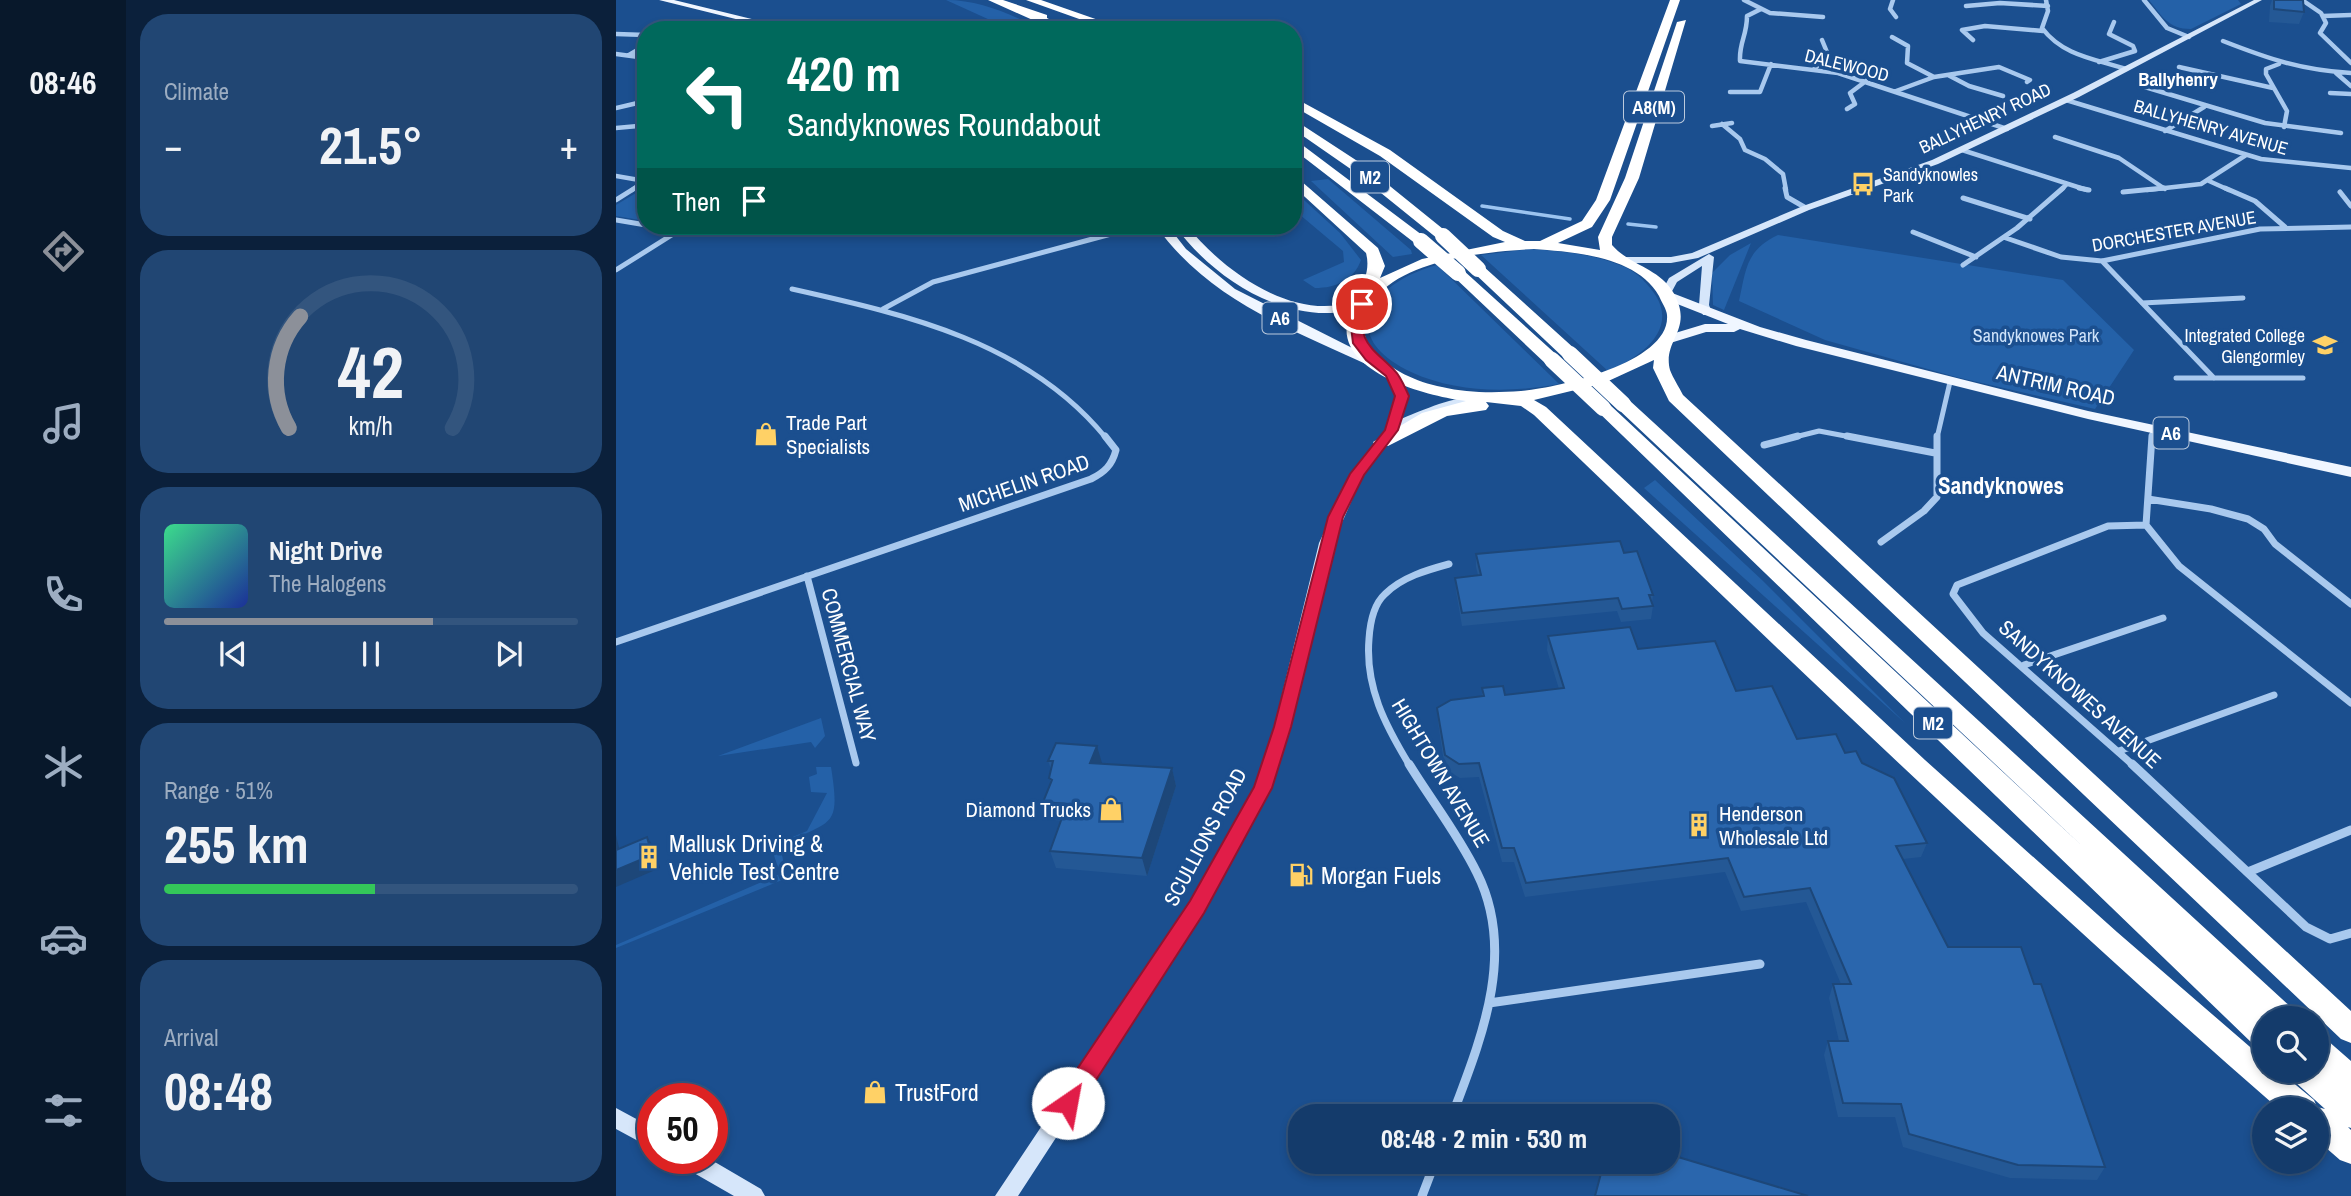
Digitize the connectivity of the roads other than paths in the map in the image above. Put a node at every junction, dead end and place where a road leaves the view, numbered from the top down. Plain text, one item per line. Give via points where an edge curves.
1 (663, 0) edge
2 (991, 0) edge
3 (1028, 0) edge
4 (1675, 0) edge
5 (1689, 0) edge
6 (1744, 0) edge
7 (1893, 0) edge
8 (2046, 0) edge
9 (2144, 0) edge
10 (2259, 0) edge
11 (2302, 0) edge
12 (1966, 6) dead end
13 (2049, 6) junction
14 (1761, 9) junction
15 (2351, 15) edge
16 (2323, 16) junction
17 (1823, 17) dead end
18 (1896, 17) dead end
19 (754, 21) edge
20 (1043, 21) edge
21 (1052, 21) edge
22 (1085, 21) edge
23 (1094, 21) edge
24 (2114, 22) dead end
25 (2043, 31) junction
26 (616, 34) edge
27 (637, 35) edge
28 (1892, 37) dead end
29 (2189, 37) junction
30 (1822, 40) dead end
31 (1973, 40) dead end
32 (2223, 41) dead end
33 (637, 50) edge
34 (629, 55) junction
35 (616, 56) edge
36 (637, 56) edge
37 (2099, 62) junction
38 (2351, 63) edge
39 (1771, 64) junction
40 (2280, 64) junction
41 (2179, 66) dead end
42 (1815, 68) junction
43 (2126, 69) junction
44 (2336, 73) junction
45 (2351, 73) edge
46 (1948, 75) junction
47 (1934, 77) junction
48 (1866, 81) junction
49 (2027, 82) dead end
50 (2351, 86) edge
51 (2145, 87) dead end
52 (2273, 88) junction
53 (1730, 92) dead end
54 (1895, 92) junction
55 (2330, 93) dead end
56 (2351, 94) edge
57 (2003, 96) dead end
58 (2066, 100) junction
59 (637, 103) edge
60 (1302, 106) edge
61 (2204, 107) junction
62 (616, 108) edge
63 (1847, 109) dead end
64 (1979, 120) junction
65 (1732, 123) dead end
66 (1722, 124) junction
67 (637, 126) edge
68 (1712, 126) dead end
69 (637, 127) edge
70 (2284, 127) junction
71 (616, 128) edge
72 (1302, 129) edge
73 (2007, 129) junction
74 (2165, 131) junction
75 (626, 134) dead end
76 (1956, 134) dead end
77 (2341, 134) dead end
78 (2055, 137) dead end
79 (1302, 149) edge
80 (1962, 150) junction
81 (2246, 155) junction
82 (2351, 168) edge
83 (616, 176) edge
84 (637, 180) edge
85 (2209, 181) junction
86 (2066, 185) junction
87 (637, 186) edge
88 (1302, 186) edge
89 (2165, 189) junction
90 (2089, 190) dead end
91 (2123, 192) dead end
92 (2340, 192) dead end
93 (1963, 198) dead end
94 (616, 200) edge
95 (2351, 206) edge
96 (1806, 208) junction
97 (2030, 219) junction
98 (617, 221) edge
99 (637, 224) edge
100 (2286, 227) junction
101 (2351, 227) edge
102 (1913, 232) dead end
103 (672, 235) edge
104 (1107, 235) edge
105 (1169, 235) edge
106 (1189, 235) edge
107 (2006, 238) junction
108 (1532, 245) junction
109 (1717, 248) junction
110 (1976, 257) junction
111 (1708, 258) junction
112 (1618, 260) junction
113 (2102, 261) junction
114 (1962, 265) dead end
115 (616, 270) edge
116 (792, 289) dead end
117 (1666, 294) junction
118 (2243, 298) dead end
119 (1365, 299) junction
120 (2143, 303) junction
121 (883, 309) junction
122 (1707, 313) junction
123 (1755, 330) junction
124 (1665, 342) junction
125 (1385, 369) junction
126 (2176, 378) dead end
127 (2214, 378) junction
128 (2302, 378) dead end
129 (1950, 382) junction
130 (1495, 397) junction
131 (1613, 406) junction
132 (1553, 423) junction
133 (2153, 429) junction
134 (1387, 436) junction
135 (1764, 445) dead end
136 (1935, 453) junction
137 (2351, 472) edge
138 (2148, 499) junction
139 (2146, 524) junction
140 (1881, 542) dead end
141 (1449, 564) dead end
142 (807, 576) junction
143 (2351, 604) edge
144 (2163, 618) dead end
145 (616, 642) edge
146 (2024, 664) junction
147 (2274, 695) dead end
148 (2351, 703) edge
149 (2119, 751) junction
150 (856, 762) dead end
151 (2351, 830) edge
152 (2248, 872) junction
153 (2351, 933) edge
154 (1760, 964) dead end
155 (1489, 1003) junction
156 (2270, 1006) edge
157 (2252, 1024) edge
158 (2351, 1030) edge
159 (2329, 1060) edge
160 (2351, 1080) edge
161 (2317, 1083) edge
162 (2288, 1097) edge
163 (1456, 1104) edge
164 (2351, 1114) edge
165 (616, 1118) edge
166 (637, 1130) edge
167 (2329, 1131) edge
168 (2351, 1149) edge
169 (715, 1174) edge
170 (1430, 1174) edge
171 (1007, 1195) edge
172 (754, 1196) edge
173 (1422, 1196) edge

1 - 19 main road
2 - 20 highway
2 - 21 highway
3 - 22 highway
3 - 23 highway
4 - 108 highway, A8(M) via 1597,211 1575,232
5 - 112 highway, A8(M) via 1632,178 1605,237 1605,246
6 - 14 street, DALEWOOD
7 - 18 street via 1890,9
8 - 13 street
9 - 29 street via 2167,28
10 - 29 main road, BALLYHENRY ROAD
11 - 16 street
12 - 13 street
13 - 25 street
14 - 17 street, DALEWOOD
14 - 39 street, DALEWOOD via 1747,16 1747,34 1741,39 1737,58
15 - 16 street
16 - 38 street via 2326,23 2320,33 2324,40
24 - 37 street via 2109,34 2135,51
25 - 31 street via 1985,26 1962,30
25 - 37 street via 2054,43
26 - 27 street
28 - 47 street via 1908,46 1908,63
29 - 43 main road, BALLYHENRY ROAD
30 - 42 street via 1829,57
32 - 40 street
33 - 34 street
34 - 35 street
34 - 36 street
37 - 43 street
39 - 42 street, DALEWOOD
39 - 53 street via 1763,89
40 - 44 street
40 - 52 street via 2266,69
41 - 52 street
42 - 48 street, DALEWOOD
43 - 58 main road, BALLYHENRY ROAD
44 - 45 street
44 - 50 street
46 - 47 street
46 - 49 street via 1999,67 2025,76
46 - 57 street
47 - 54 street
48 - 54 street, DALEWOOD
48 - 63 street via 1850,93 1855,104
51 - 61 street
52 - 70 street via 2287,111
54 - 64 street, DALEWOOD
55 - 56 street
58 - 73 main road, BALLYHENRY ROAD
58 - 74 street, BALLYHENRY AVENUE
59 - 62 street
60 - 108 highway via 1385,153 1504,239
61 - 70 street
61 - 74 street
64 - 73 street, DALEWOOD
64 - 76 street via 1969,132
65 - 66 street
66 - 68 street
66 - 96 street via 1740,138 1745,150 1783,174 1787,197
67 - 71 street
69 - 75 street
70 - 77 street
72 - 131 highway, M2, bridge via 1443,236 1570,354
73 - 80 main road, BALLYHENRY ROAD
74 - 81 street, BALLYHENRY AVENUE
78 - 89 street via 2119,158
79 - 131 highway, M2, bridge via 1421,241 1552,360
80 - 86 street
80 - 96 main road, BALLYHENRY ROAD
81 - 82 street, BALLYHENRY AVENUE via 2278,163
81 - 85 street
83 - 84 street
85 - 89 street
85 - 100 street via 2255,201
86 - 90 street
86 - 97 street
87 - 94 street
88 - 119 highway via 1373,251 1377,265
89 - 91 street
92 - 95 street
93 - 97 street
96 - 109 main road, BALLYHENRY ROAD
97 - 107 street
98 - 99 street
100 - 101 street, DORCHESTER AVENUE
100 - 113 street, DORCHESTER AVENUE via 2225,234
102 - 110 street
103 - 115 street
104 - 121 street via 933,282
105 - 125 main road, A6 via 1189,260 1223,288
106 - 119 main road, A6 via 1214,264 1265,293 1329,310 1350,308
107 - 110 street
107 - 113 street, DORCHESTER AVENUE via 2061,257
108 - 112 highway, A6 via 1577,249
108 - 119 highway, A6 via 1486,248 1417,266 1385,281
109 - 111 main road, BALLYHENRY ROAD
109 - 112 main road, BALLYHENRY ROAD via 1671,260
110 - 114 street
111 - 117 main road, BALLYHENRY ROAD via 1678,276
111 - 122 main road
112 - 117 highway, A6 via 1652,279
113 - 120 street
116 - 121 street, MICHELIN ROAD
117 - 122 main road, ANTRIM ROAD / A6
117 - 124 highway via 1674,314
118 - 120 street
119 - 125 highway, A6 via 1356,318 1356,335 1364,351
120 - 127 street
121 - 142 street, MICHELIN ROAD via 975,340 1042,376 1099,425 1116,450 1115,464 1107,472 1067,488
122 - 123 main road, ANTRIM ROAD / A6
123 - 124 main road, ANTRIM ROAD / A6 via 1705,328
123 - 129 main road, ANTRIM ROAD / A6
124 - 130 highway, A6 via 1632,366 1585,383 1539,394
124 - 158 highway via 1661,368 1675,397
125 - 130 highway, A6 via 1424,388
125 - 134 main road, SCULLIONS ROAD via 1402,396
126 - 127 street
127 - 128 street
129 - 133 main road, ANTRIM ROAD / A6
129 - 136 street via 1938,416
130 - 132 highway via 1526,402
130 - 134 main road, SCULLIONS ROAD via 1429,411
131 - 156 highway, M2
131 - 157 highway, M2
132 - 134 highway via 1512,409 1474,405 1427,416
132 - 162 highway via 2076,913
133 - 137 main road, ANTRIM ROAD / A6
133 - 138 street
134 - 171 main road, SCULLIONS ROAD via 1345,495 1326,543 1263,788 1197,907
135 - 136 street via 1819,432
136 - 140 street via 1937,496
138 - 139 street
138 - 143 street via 2248,519
139 - 146 street, SANDYKNOWES AVENUE via 2108,526 1957,585 1953,594 1961,611
139 - 148 street via 2179,566
141 - 155 street, HIGHTOWN AVENUE via 1409,578 1385,593 1374,611 1367,657 1374,699 1385,722 1483,884 1495,937
142 - 145 street, MICHELIN ROAD
142 - 150 street, COMMERCIAL WAY
144 - 146 street
146 - 149 street, SANDYKNOWES AVENUE
147 - 149 street
149 - 152 street, SANDYKNOWES AVENUE
151 - 152 street
152 - 153 street, SANDYKNOWES AVENUE via 2306,928 2330,939
154 - 155 street
155 - 163 street, HIGHTOWN AVENUE
159 - 160 highway
161 - 164 highway
165 - 166 main road
167 - 168 highway
169 - 172 main road
170 - 173 street

